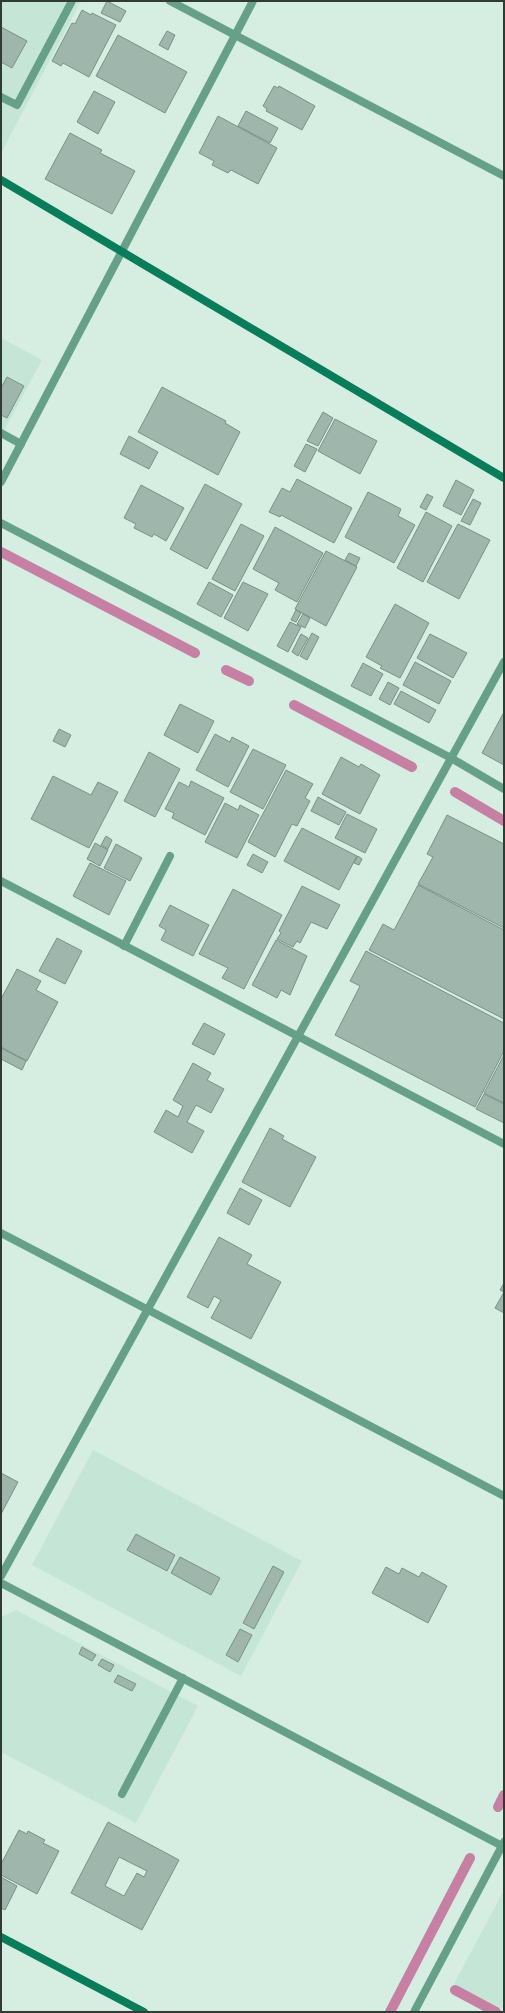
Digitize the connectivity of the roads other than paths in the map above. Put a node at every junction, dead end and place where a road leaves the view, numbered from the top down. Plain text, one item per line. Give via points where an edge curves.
1 (72, 1) edge
2 (170, 1) edge
3 (253, 1) edge
4 (235, 35) junction
5 (1, 97) edge
6 (504, 176) edge
7 (1, 180) edge
8 (121, 251) junction
9 (1, 433) edge
10 (21, 444) junction
11 (504, 478) edge
12 (1, 482) edge
13 (1, 523) edge
14 (504, 662) edge
15 (451, 758) junction
16 (504, 789) edge
17 (170, 856) dead end
18 (1, 881) edge
19 (124, 946) junction
20 (298, 1036) junction
21 (504, 1144) edge
22 (1, 1233) edge
23 (147, 1310) junction
24 (504, 1496) edge
25 (1, 1576) edge
26 (1, 1584) edge
27 (183, 1678) junction
28 (122, 1794) dead end
29 (503, 1845) edge
30 (1, 1937) edge
31 (144, 2012) edge
32 (414, 2012) edge

1 - 5 street via 17,105
2 - 4 street
3 - 4 street
4 - 6 street
4 - 8 street
7 - 8 street
8 - 10 street
8 - 11 street
9 - 10 street
10 - 12 street
13 - 15 street
14 - 15 street
15 - 16 street
15 - 20 street
17 - 19 street
18 - 19 street
19 - 20 street
20 - 21 street
20 - 23 street
22 - 23 street
23 - 24 street
23 - 25 street
26 - 27 street
27 - 28 street
27 - 29 street
29 - 32 street
30 - 31 street

